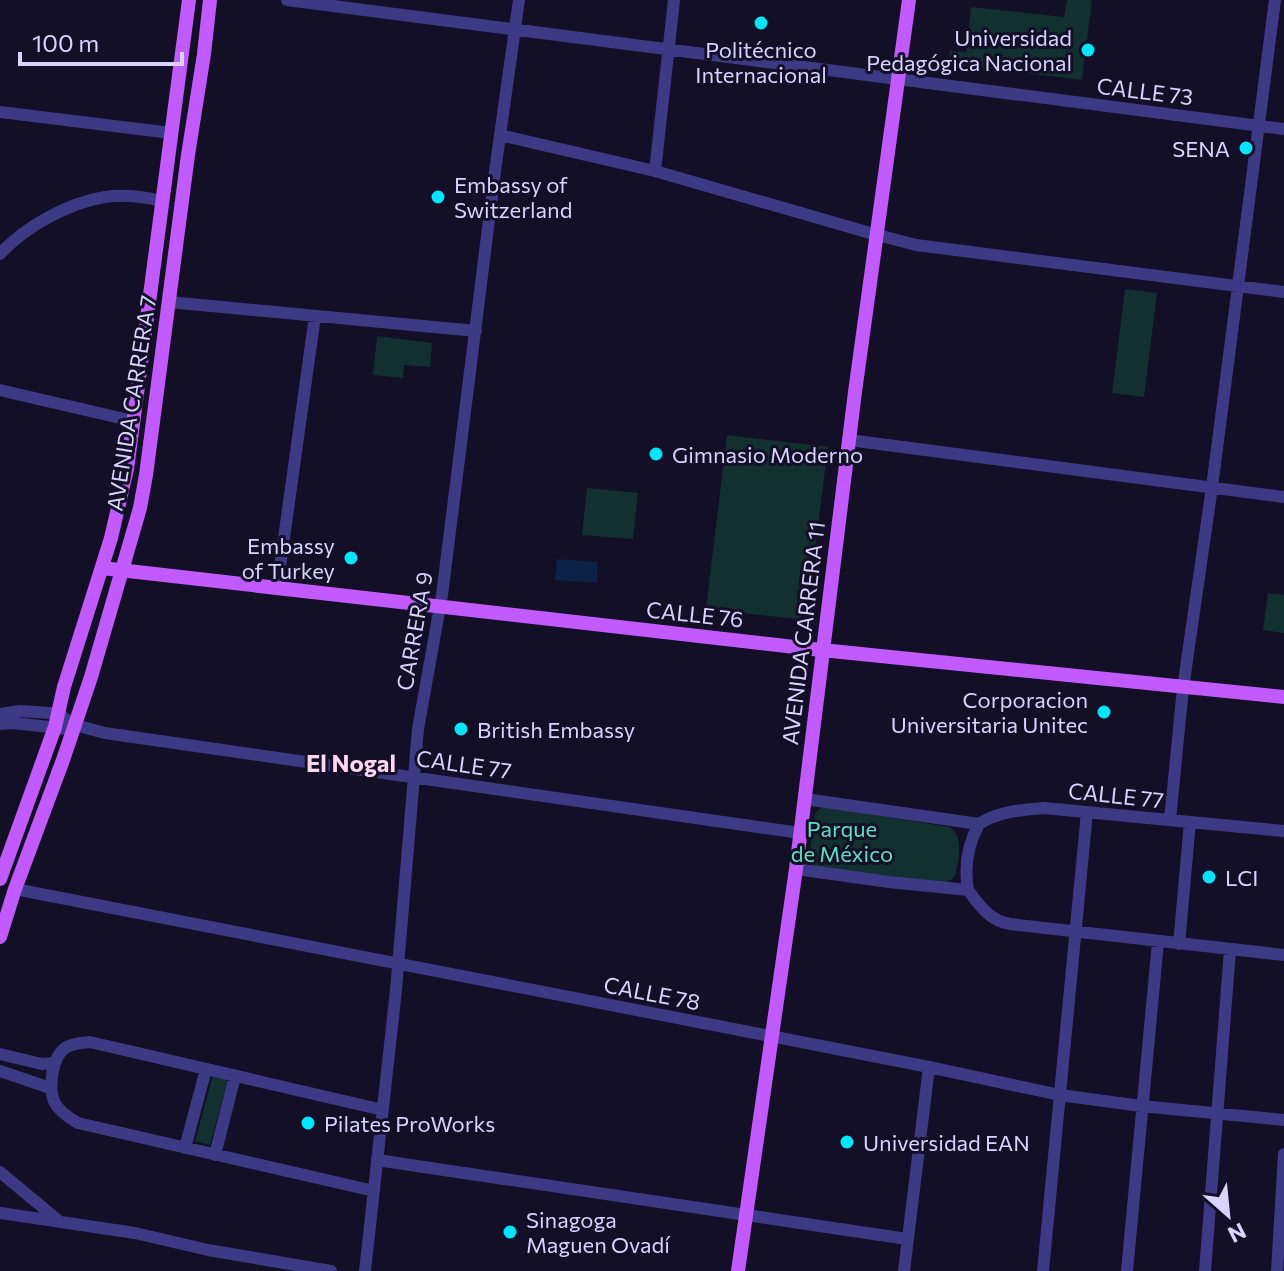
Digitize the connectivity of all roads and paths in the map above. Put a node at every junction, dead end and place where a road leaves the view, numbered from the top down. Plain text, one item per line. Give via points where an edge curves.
1 (189, 0) edge
2 (210, 0) edge
3 (287, 0) edge
4 (519, 0) edge
5 (674, 0) edge
6 (909, 0) edge
7 (1275, 0) edge
8 (515, 29) junction
9 (669, 49) junction
10 (898, 80) junction
11 (0, 112) edge
12 (1259, 125) junction
13 (1284, 129) edge
14 (171, 133) junction
15 (500, 135) junction
16 (655, 171) junction
17 (162, 201) junction
18 (876, 235) junction
19 (0, 254) edge
20 (1237, 286) junction
21 (1284, 292) edge
22 (169, 302) junction
23 (315, 316) junction
24 (476, 331) junction
25 (0, 390) edge
26 (133, 421) junction
27 (849, 440) junction
28 (1212, 487) junction
29 (1284, 497) edge
30 (102, 568) junction
31 (122, 570) junction
32 (277, 588) junction
33 (441, 607) junction
34 (823, 650) junction
35 (1183, 688) junction
36 (1284, 697) edge
37 (0, 714) edge
38 (57, 721) junction
39 (0, 724) edge
40 (75, 725) junction
41 (414, 777) junction
42 (805, 799) junction
43 (1087, 812) junction
44 (1170, 820) junction
45 (1190, 822) junction
46 (979, 824) junction
47 (1284, 831) edge
48 (800, 833) junction
49 (796, 869) junction
50 (0, 879) edge
51 (15, 889) junction
52 (968, 890) junction
53 (1075, 933) junction
54 (0, 937) edge
55 (1158, 942) junction
56 (1179, 944) junction
57 (1230, 950) junction
58 (1284, 955) edge
59 (398, 964) junction
60 (771, 1038) junction
61 (0, 1054) edge
62 (55, 1063) junction
63 (929, 1067) junction
64 (206, 1069) junction
65 (0, 1071) edge
66 (235, 1076) junction
67 (50, 1088) junction
68 (1060, 1095) junction
69 (1141, 1106) junction
70 (383, 1110) junction
71 (1217, 1113) junction
72 (1284, 1120) edge
73 (185, 1148) junction
74 (1284, 1154) edge
75 (215, 1155) junction
76 (377, 1160) junction
77 (0, 1172) edge
78 (374, 1191) junction
79 (0, 1213) edge
80 (746, 1215) junction
81 (1282, 1218) edge
82 (60, 1223) junction
83 (907, 1239) junction
84 (331, 1271) edge
85 (365, 1271) edge
86 (738, 1271) edge
87 (904, 1271) edge
88 (1043, 1271) edge
89 (1127, 1271) edge
90 (1205, 1271) edge
91 (1277, 1271) edge

1 - 14 main road, AVENIDA CARRERA 7
2 - 22 main road, AVENIDA CARRERA 7
3 - 8 street, CALLE 73
4 - 8 street, CARRERA 9
5 - 9 street
6 - 10 main road, AVENIDA CARRERA 11
7 - 12 street
8 - 9 street, CALLE 73
8 - 15 street, CARRERA 9
9 - 10 street, CALLE 73
9 - 16 street
10 - 12 street, CALLE 73
10 - 18 main road, AVENIDA CARRERA 11
11 - 14 street
12 - 13 street, CALLE 73
12 - 20 street
14 - 17 main road, AVENIDA CARRERA 7
15 - 16 street
15 - 24 street, CARRERA 9
16 - 18 street
17 - 19 street via 131,196 81,203 46,219
17 - 26 main road, AVENIDA CARRERA 7
18 - 20 street via 916,245
18 - 27 main road, AVENIDA CARRERA 11
20 - 21 street
20 - 28 street
22 - 23 street
22 - 31 main road, AVENIDA CARRERA 7 via 146,475
23 - 24 street
23 - 32 street
24 - 33 street, CARRERA 9
25 - 26 street
26 - 30 main road, AVENIDA CARRERA 7 via 118,512
27 - 28 street
27 - 34 main road, AVENIDA CARRERA 11
28 - 29 street
28 - 35 street
30 - 31 main road, CALLE 76
30 - 38 main road, AVENIDA CARRERA 7
31 - 32 main road, CALLE 76
31 - 40 main road, AVENIDA CARRERA 7
32 - 33 main road, CALLE 76
33 - 34 main road, CALLE 76
33 - 41 street, CARRERA 9
34 - 35 main road, CALLE 76
34 - 42 main road, AVENIDA CARRERA 11
35 - 36 main road, CALLE 76
35 - 44 street
37 - 38 street, CALLE 77 via 40,711
38 - 39 street, CALLE 77
38 - 40 street, CALLE 77
38 - 50 main road, AVENIDA CARRERA 7
40 - 41 street, CALLE 77
40 - 51 main road, AVENIDA CARRERA 7
41 - 48 street, CALLE 77
41 - 59 street, CARRERA 9
42 - 46 street, CALLE 77
42 - 48 main road, AVENIDA CARRERA 11
43 - 44 street, CALLE 77
43 - 46 street, CALLE 77 via 1011,811
43 - 53 street
44 - 45 street, CALLE 77
45 - 47 street, CALLE 77
45 - 56 street
46 - 52 street via 968,853
48 - 49 main road, AVENIDA CARRERA 11
49 - 52 street
49 - 60 main road, AVENIDA CARRERA 11
51 - 54 main road, AVENIDA CARRERA 7
51 - 59 street, CALLE 78
52 - 53 street via 1003,923
53 - 55 street
53 - 68 street
55 - 56 street
55 - 69 street
56 - 57 street
57 - 58 street
57 - 71 street
59 - 60 street, CALLE 78
59 - 70 street, CARRERA 9
60 - 63 street, CALLE 78
60 - 80 main road, AVENIDA CARRERA 11
61 - 62 street
62 - 64 street via 69,1045 90,1042
62 - 67 street
63 - 68 street, CALLE 78
63 - 83 street
64 - 66 street
64 - 73 street
65 - 67 street
66 - 70 street
66 - 75 street
67 - 73 street via 55,1103 78,1123
68 - 69 street, CALLE 78
68 - 88 street
69 - 71 street, CALLE 78
69 - 89 street
70 - 76 street, CARRERA 9
71 - 72 street, CALLE 78
71 - 90 street
73 - 75 street
74 - 81 street
75 - 78 street
76 - 78 street, CARRERA 9
76 - 80 street
77 - 82 street
78 - 85 street, CARRERA 9
79 - 82 street
80 - 83 street
80 - 86 main road, AVENIDA CARRERA 11
81 - 91 street
82 - 84 street
83 - 87 street

